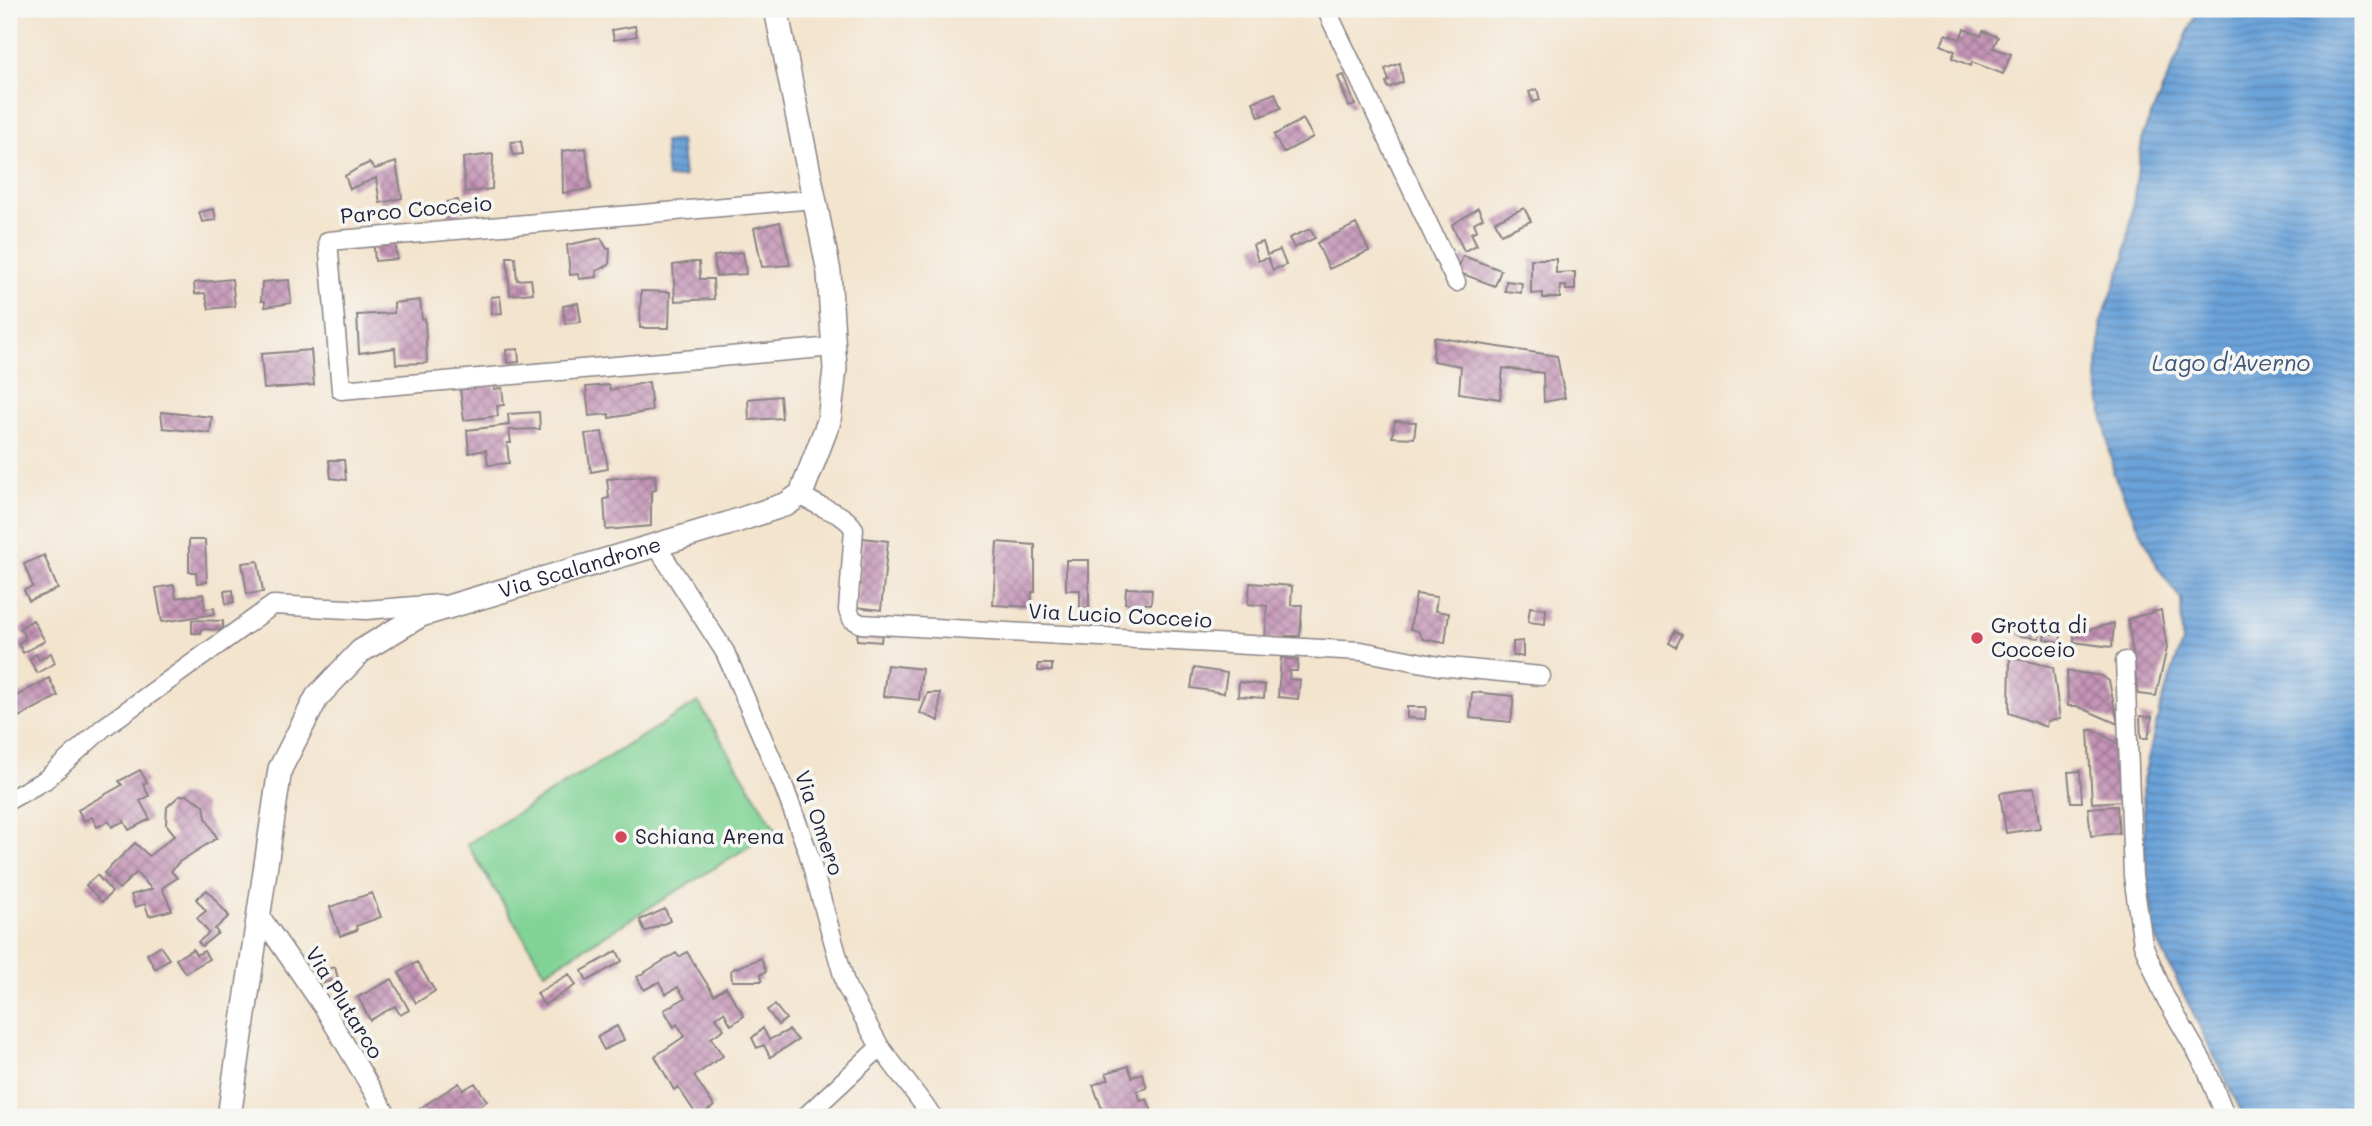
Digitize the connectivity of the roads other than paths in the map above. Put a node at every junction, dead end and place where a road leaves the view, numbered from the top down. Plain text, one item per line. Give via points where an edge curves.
1 (776, 9) edge
2 (1326, 9) edge
3 (814, 199) junction
4 (1456, 282) dead end
5 (834, 347) junction
6 (801, 494) junction
7 (656, 545) junction
8 (463, 601) junction
9 (2125, 661) dead end
10 (1541, 676) dead end
11 (9, 800) edge
12 (259, 914) junction
13 (880, 1048) junction
14 (229, 1117) edge
15 (388, 1117) edge
16 (805, 1117) edge
17 (933, 1117) edge
18 (2226, 1117) edge

1 - 3 street
2 - 4 street
3 - 5 street via 830,272
3 - 5 street, Parco Cocceio via 328,241 341,390
5 - 6 street via 829,421
6 - 7 street, Via Scalandrone via 788,503
6 - 10 street, Via Lucio Cocceio via 843,517 855,529 848,610 861,624 1361,651 1439,666
7 - 8 street, Via Scalandrone
7 - 13 street, Via Omero via 730,664 799,826 846,986
8 - 11 street via 366,610 273,605 103,729 45,780
8 - 12 street, Via Scalandrone via 421,615 361,651 317,696 280,769
9 - 18 street via 2133,876 2143,944
12 - 14 street, Via Scalandrone
12 - 15 street, Via Plutarco via 325,1010
13 - 16 street
13 - 17 street, Via Omero

